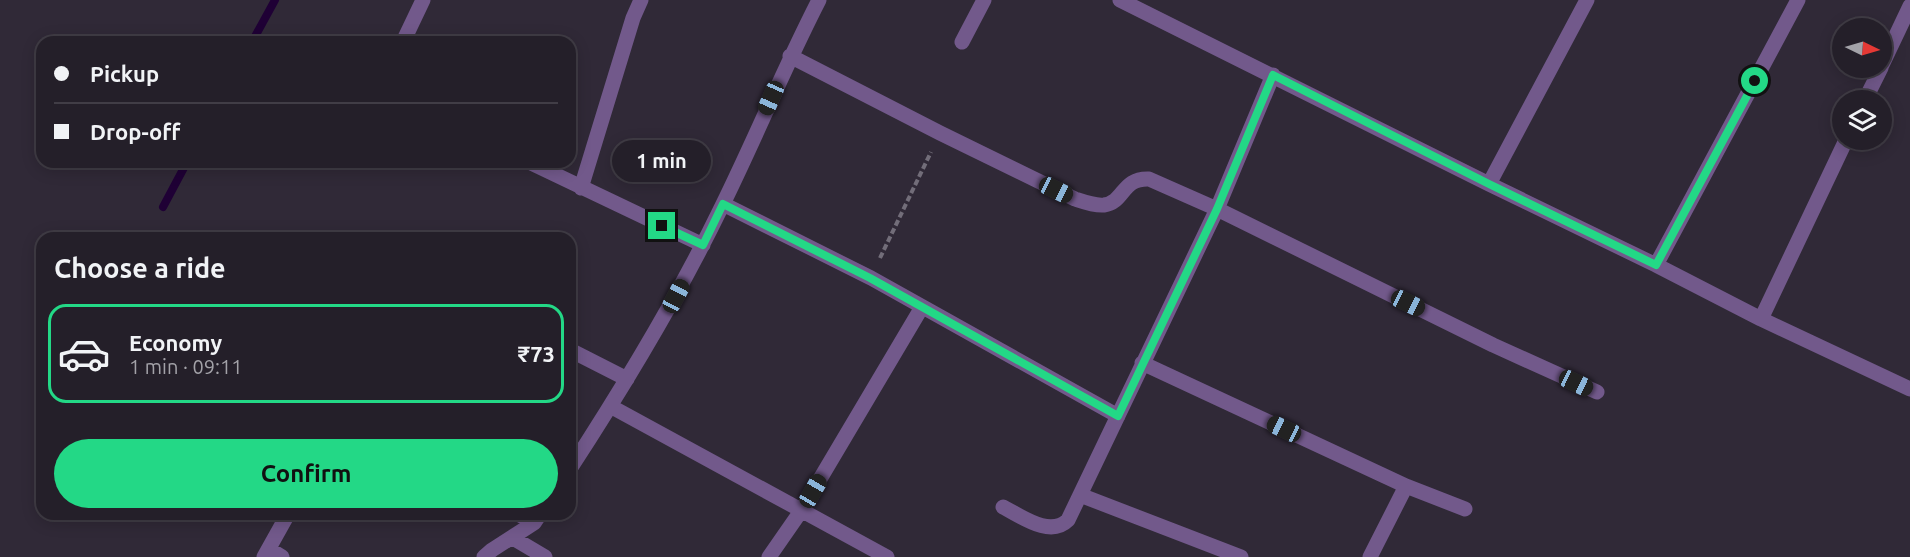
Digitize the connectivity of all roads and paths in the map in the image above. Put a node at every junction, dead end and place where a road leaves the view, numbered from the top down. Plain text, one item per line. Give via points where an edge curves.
1 (423, 0) edge
2 (641, 0) edge
3 (819, 0) edge
4 (984, 0) edge
5 (1120, 0) edge
6 (1587, 0) edge
7 (1798, 0) edge
8 (1910, 6) edge
9 (406, 36) edge
10 (962, 42) dead end
11 (1892, 44) edge
12 (790, 56) junction
13 (1273, 75) junction
14 (940, 133) junction
15 (1841, 150) edge
16 (541, 168) edge
17 (1489, 184) junction
18 (581, 188) junction
19 (723, 204) junction
20 (1217, 209) junction
21 (703, 245) junction
22 (1656, 265) junction
23 (870, 278) junction
24 (922, 307) junction
25 (1761, 319) junction
26 (576, 353) edge
27 (1142, 363) junction
28 (627, 379) junction
29 (1910, 389) edge
30 (1597, 392) dead end
31 (610, 406) junction
32 (1118, 416) junction
33 (576, 460) edge
34 (1406, 486) junction
35 (1080, 495) junction
36 (1003, 507) dead end
37 (1465, 509) dead end
38 (801, 511) junction
39 (286, 520) edge
40 (536, 520) edge
41 (513, 538) junction
42 (272, 554) edge
43 (484, 557) edge
44 (545, 557) edge
45 (770, 557) edge
46 (887, 557) edge
47 (1241, 557) edge
48 (1370, 557) edge

1 - 9 street
2 - 18 street
3 - 12 street
4 - 10 street
5 - 13 street
6 - 17 street
7 - 22 street
8 - 11 street
12 - 14 street
12 - 19 street
13 - 17 street
13 - 20 street
14 - 20 street via 1075,199 1093,204 1106,205 1139,179
14 - 23 path
15 - 25 street
16 - 18 street
17 - 22 street
18 - 21 street
19 - 21 street
19 - 23 street
20 - 27 street
20 - 30 street
21 - 28 street
22 - 25 street
23 - 24 street
24 - 32 street
24 - 38 street
25 - 29 street
26 - 28 street
27 - 32 street
27 - 34 street
28 - 31 street
31 - 33 street
31 - 38 street
32 - 35 street
34 - 37 street
34 - 48 street
35 - 36 street via 1068,520 1054,528
35 - 47 street
38 - 45 street
38 - 46 street
39 - 42 street
40 - 41 street
41 - 43 street
41 - 44 street

